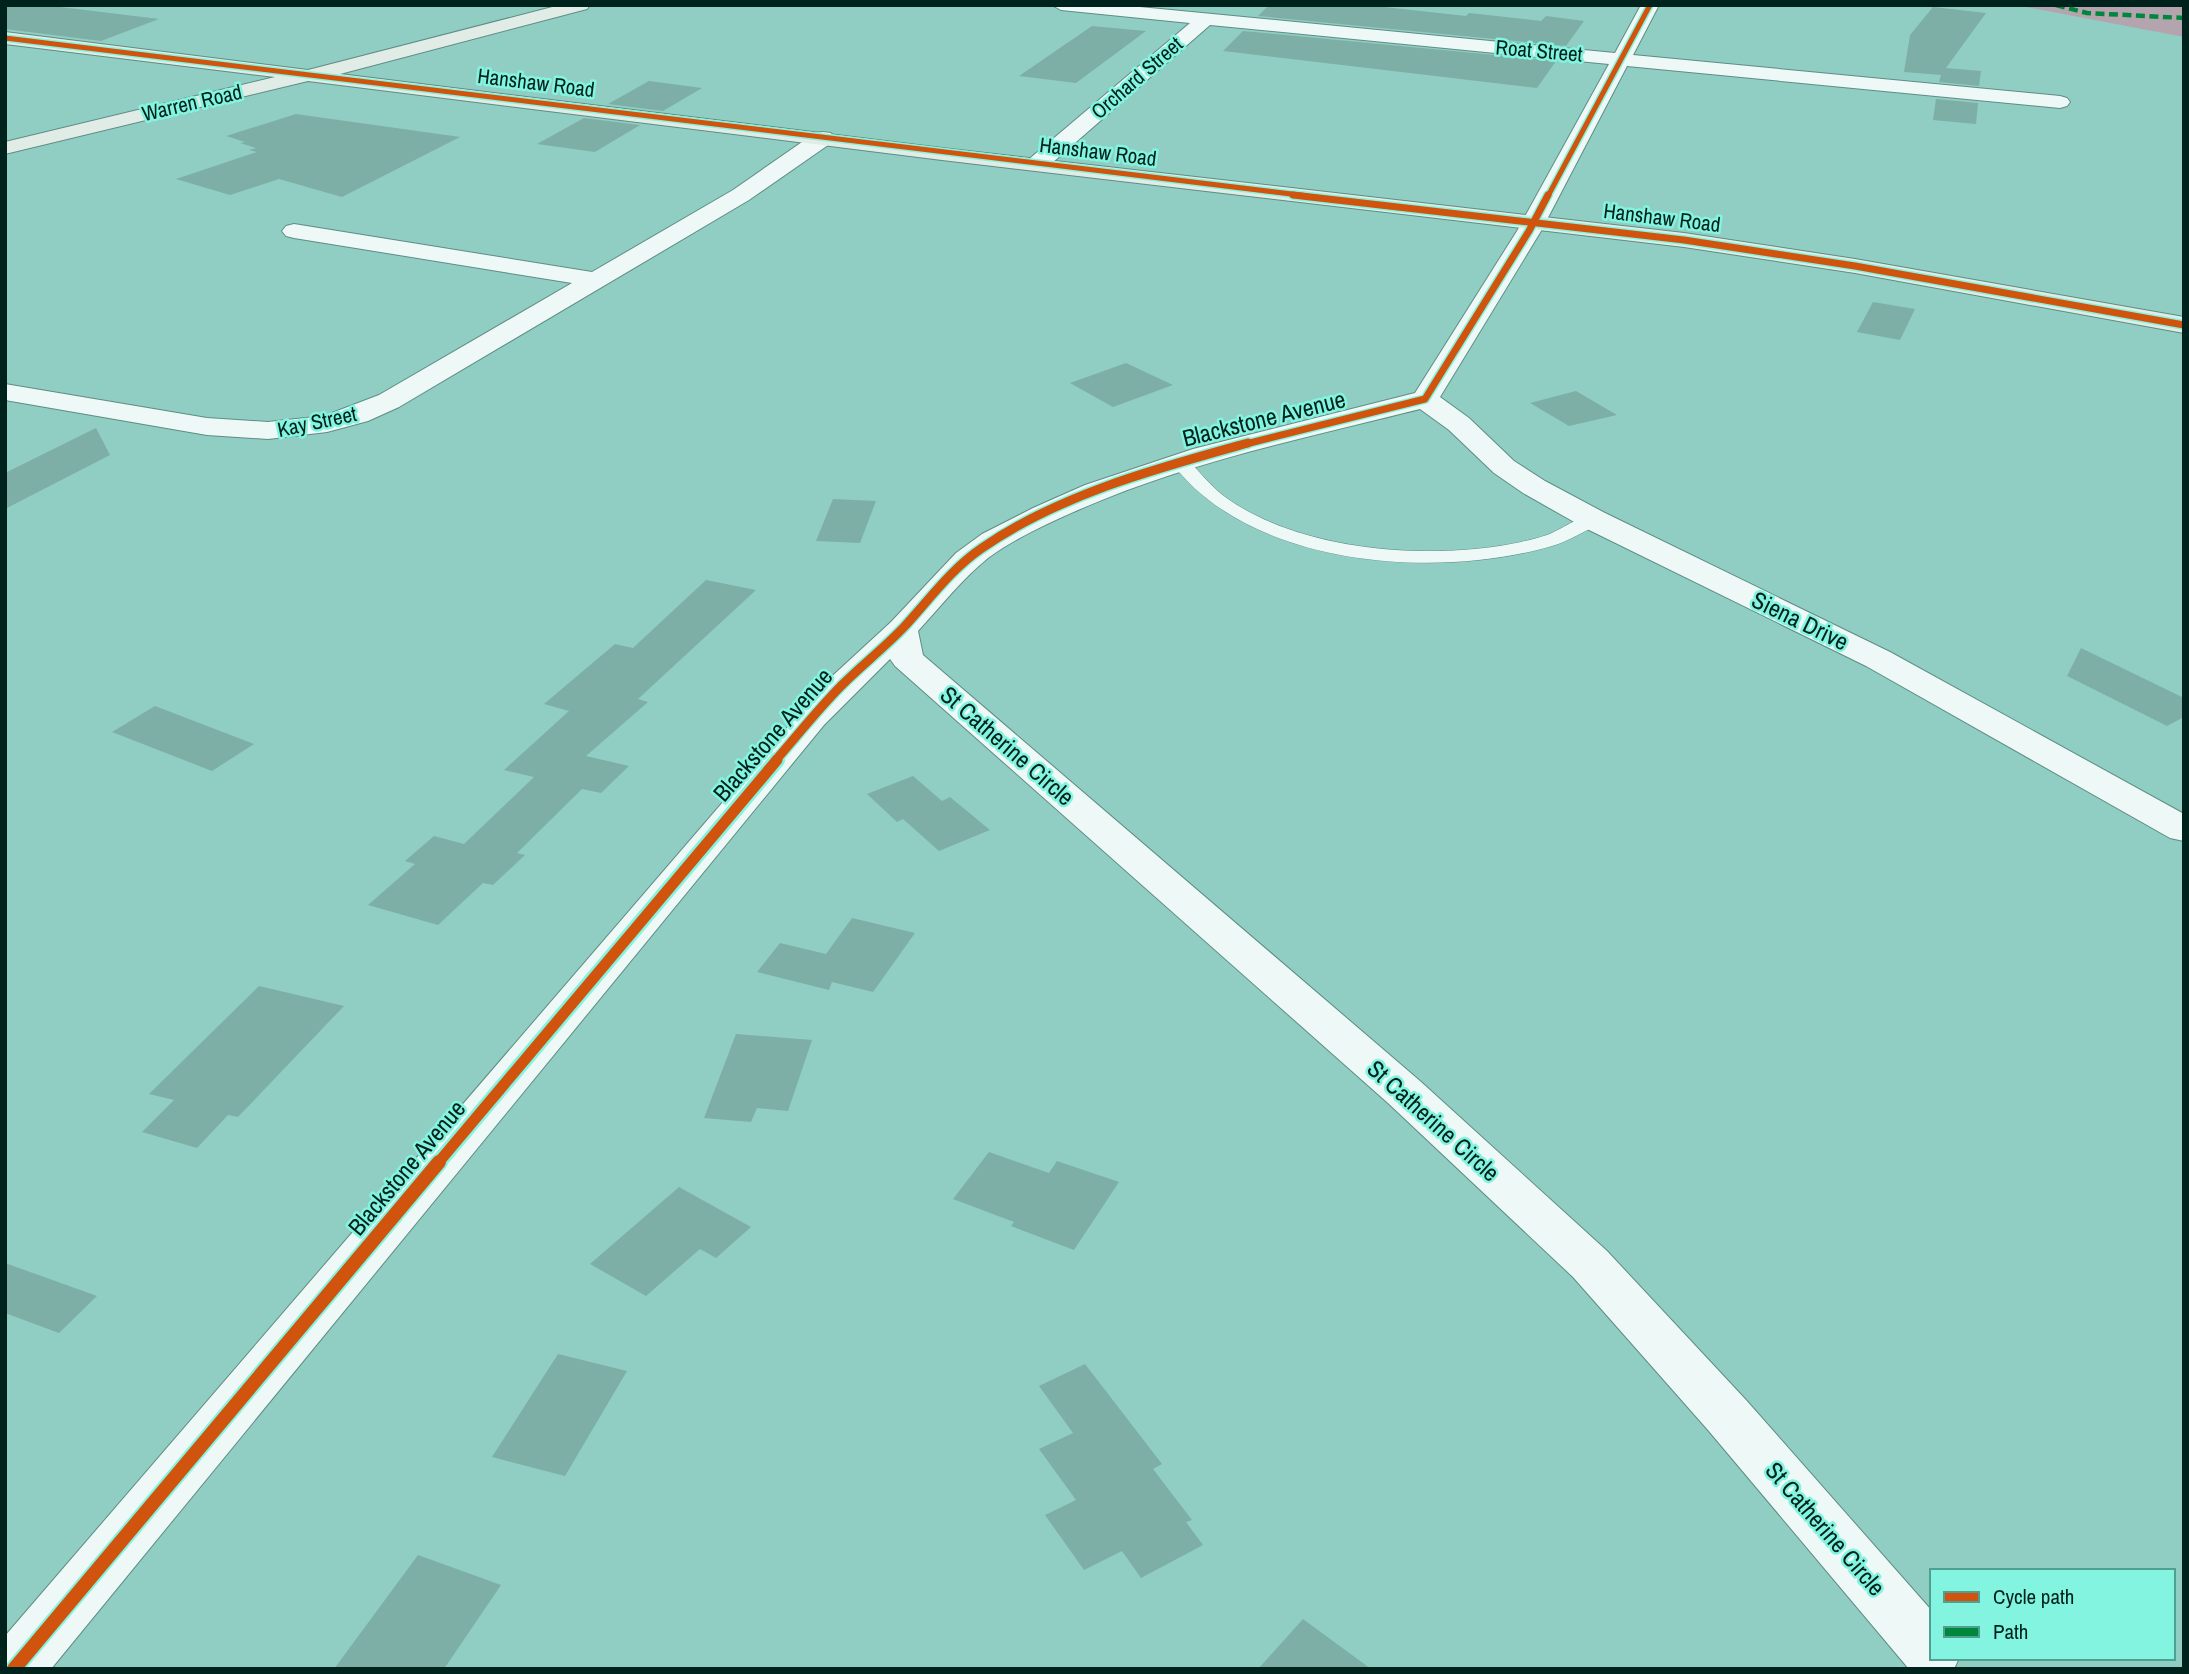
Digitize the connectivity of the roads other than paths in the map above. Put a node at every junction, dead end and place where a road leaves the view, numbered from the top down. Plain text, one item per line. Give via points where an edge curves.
1 (581, 5) edge
2 (1061, 5) edge
3 (1650, 5) edge
4 (1206, 19) junction
5 (5, 38) edge
6 (1622, 59) junction
7 (311, 76) junction
8 (2060, 102) dead end
9 (823, 138) junction
10 (5, 148) edge
11 (1036, 164) junction
12 (1534, 222) junction
13 (294, 231) dead end
14 (598, 279) junction
15 (2184, 325) edge
16 (5, 391) edge
17 (1425, 400) junction
18 (1180, 462) junction
19 (1594, 520) junction
20 (901, 629) junction
21 (2184, 830) edge
22 (1930, 1651) edge
23 (14, 1669) edge

1 - 7 street, Warren Road
2 - 4 street, Roat Street
3 - 6 street
4 - 6 street, Roat Street
4 - 11 street, Orchard Street
5 - 7 street, Hanshaw Road
6 - 8 street, Roat Street
6 - 12 street
7 - 9 street, Hanshaw Road
7 - 10 street, Warren Road
9 - 11 street, Hanshaw Road
9 - 14 street, Kay Street via 741,195
11 - 12 street, Hanshaw Road
12 - 15 street, Hanshaw Road via 1777,253
12 - 17 street
13 - 14 street
14 - 16 street, Kay Street via 389,401 323,425 270,432 222,429
17 - 18 street, Blackstone Avenue
17 - 19 street, Siena Drive via 1459,424 1504,467
18 - 19 lane via 1224,505 1273,530 1338,548 1410,556 1483,554 1546,541
18 - 20 street, Blackstone Avenue via 1091,493 992,541 951,573
19 - 21 street, Siena Drive via 1878,659
20 - 22 street, St Catherine Circle via 907,659 1404,1093 1590,1264
20 - 23 street, Blackstone Avenue via 838,689 767,771

